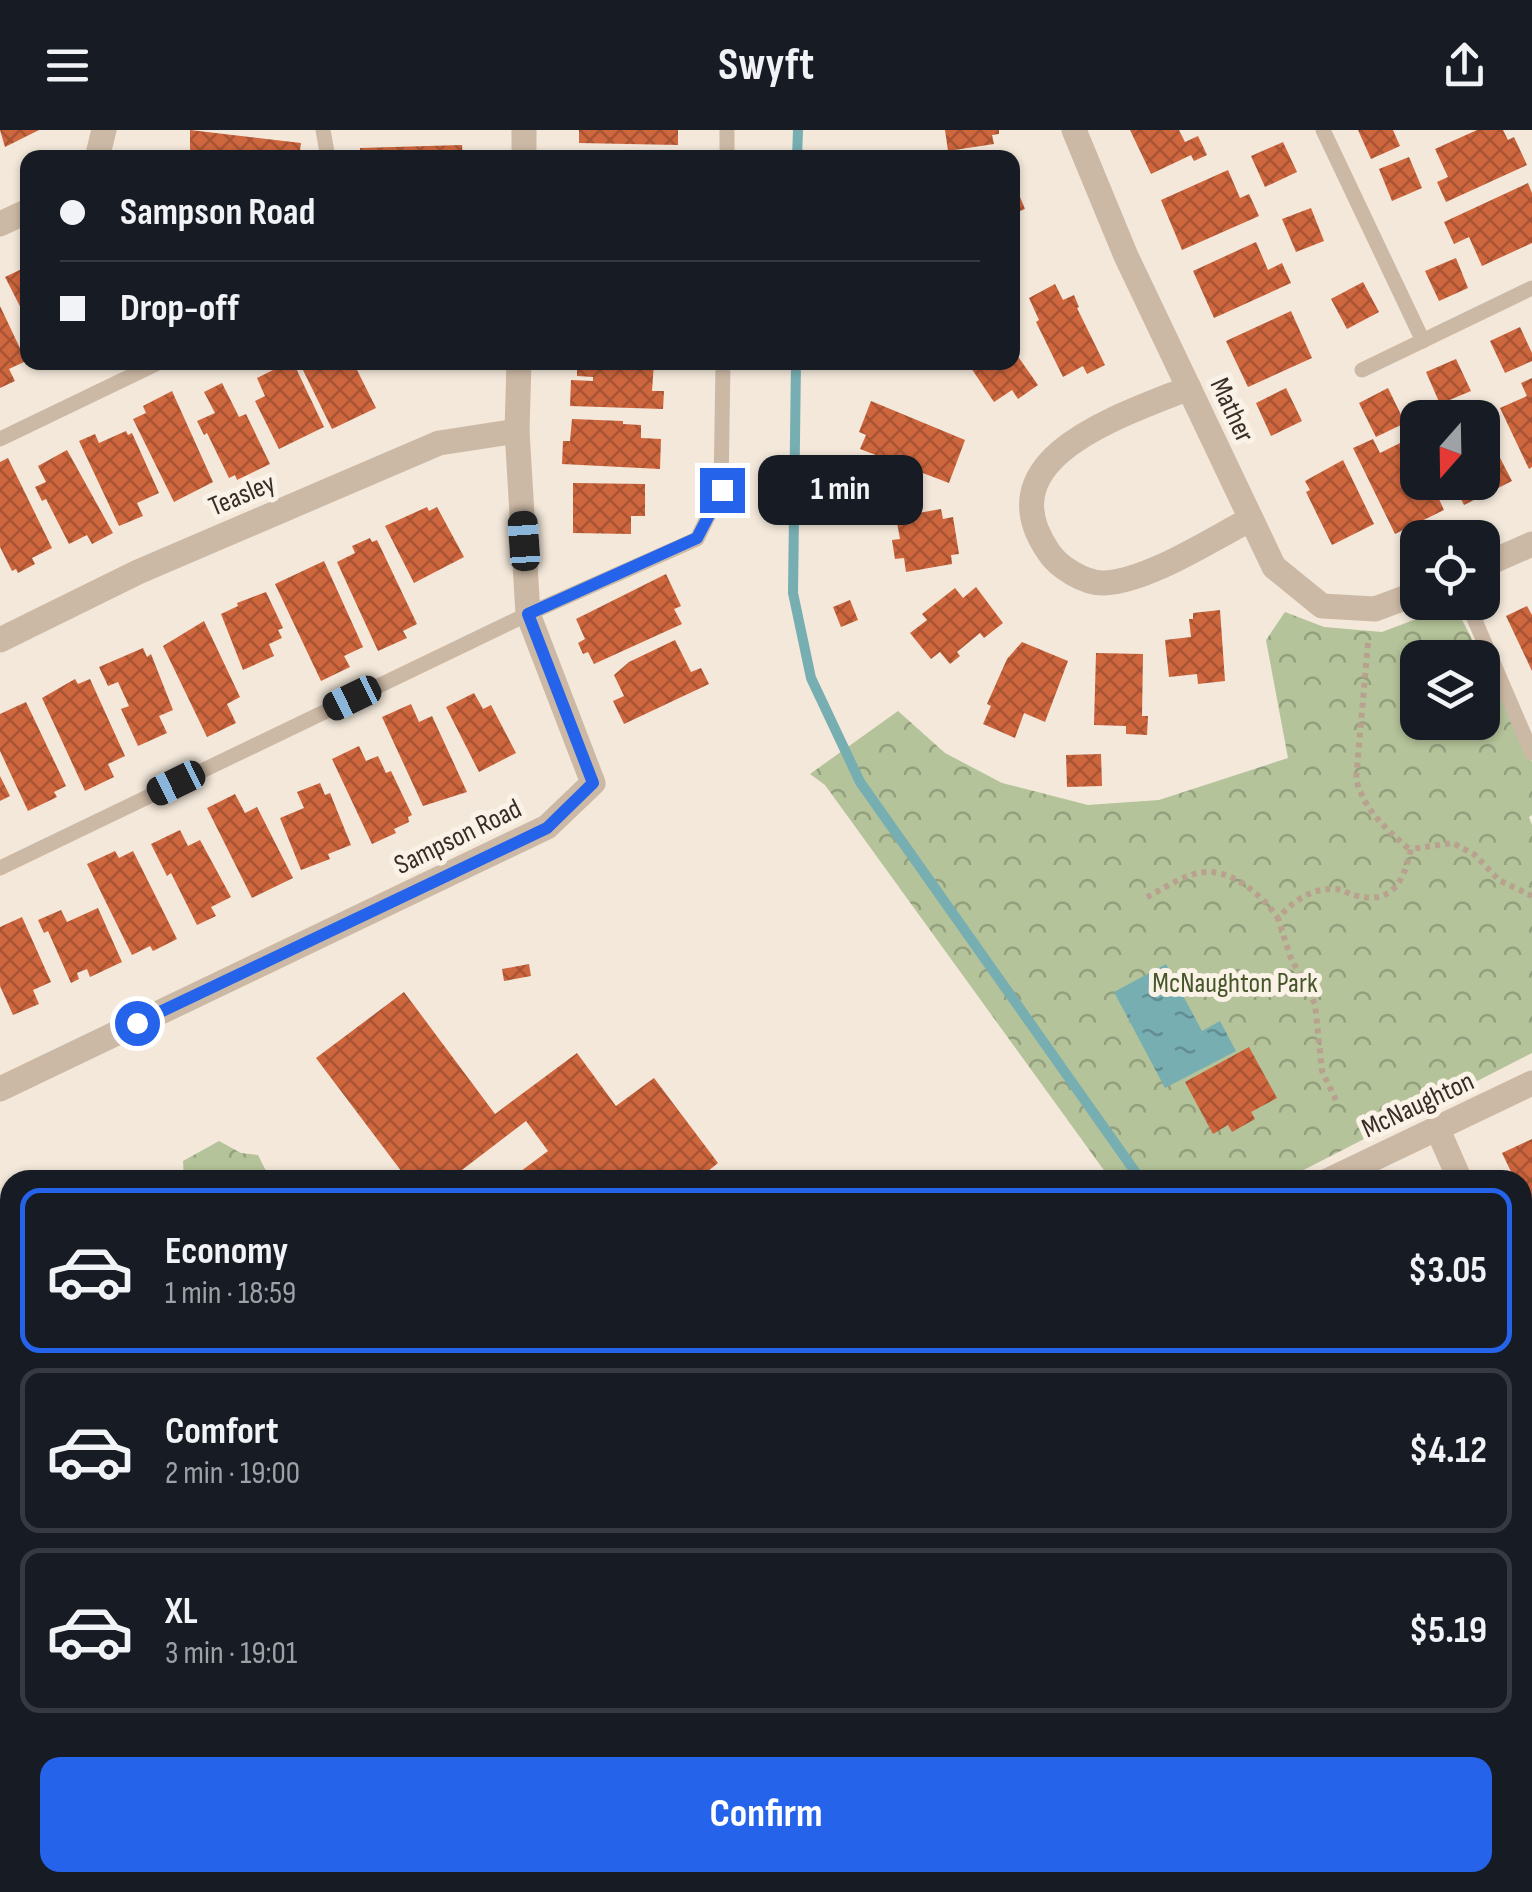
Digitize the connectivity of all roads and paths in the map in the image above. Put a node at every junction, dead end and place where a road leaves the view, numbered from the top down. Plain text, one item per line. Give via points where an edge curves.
1 (1074, 130) edge
2 (1322, 130) edge
3 (1532, 288) edge
4 (1423, 341) junction
5 (143, 370) edge
6 (518, 370) edge
7 (724, 370) edge
8 (1362, 370) dead end
9 (1189, 388) junction
10 (517, 431) junction
11 (0, 439) edge
12 (1251, 520) junction
13 (1532, 544) edge
14 (1500, 558) edge
15 (1400, 600) edge
16 (528, 614) junction
17 (1474, 620) edge
18 (0, 640) edge
19 (1368, 642) dead end
20 (1532, 753) edge
21 (1410, 850) junction
22 (0, 868) edge
23 (1532, 896) edge
24 (1147, 897) dead end
25 (1278, 918) junction
26 (1532, 1084) edge
27 (0, 1089) edge
28 (1336, 1100) dead end
29 (1438, 1130) junction
30 (1351, 1170) edge
31 (1456, 1170) edge

1 - 9 street, Mather
2 - 4 lane
3 - 4 lane
4 - 8 lane
5 - 11 lane
6 - 10 street, Sampson Road
7 - 16 lane via 722,490 697,538
9 - 12 street, Mather
9 - 12 street via 1114,418 1056,453 1032,484 1033,530 1058,566 1102,583 1146,572
10 - 16 street, Sampson Road
10 - 18 street, Teasley via 438,443 138,572
12 - 15 street, Mather via 1274,567 1322,606 1374,609
13 - 14 street
16 - 22 lane
16 - 27 street, Sampson Road via 593,783 547,828
17 - 20 lane
19 - 21 path via 1356,779 1373,817
21 - 23 path via 1453,842 1499,880
21 - 25 path via 1406,874 1385,895 1330,888 1307,894
24 - 25 path via 1211,872 1252,890
25 - 28 path via 1315,1004 1322,1071
26 - 29 street, McNaughton
29 - 30 street, McNaughton
29 - 31 street

